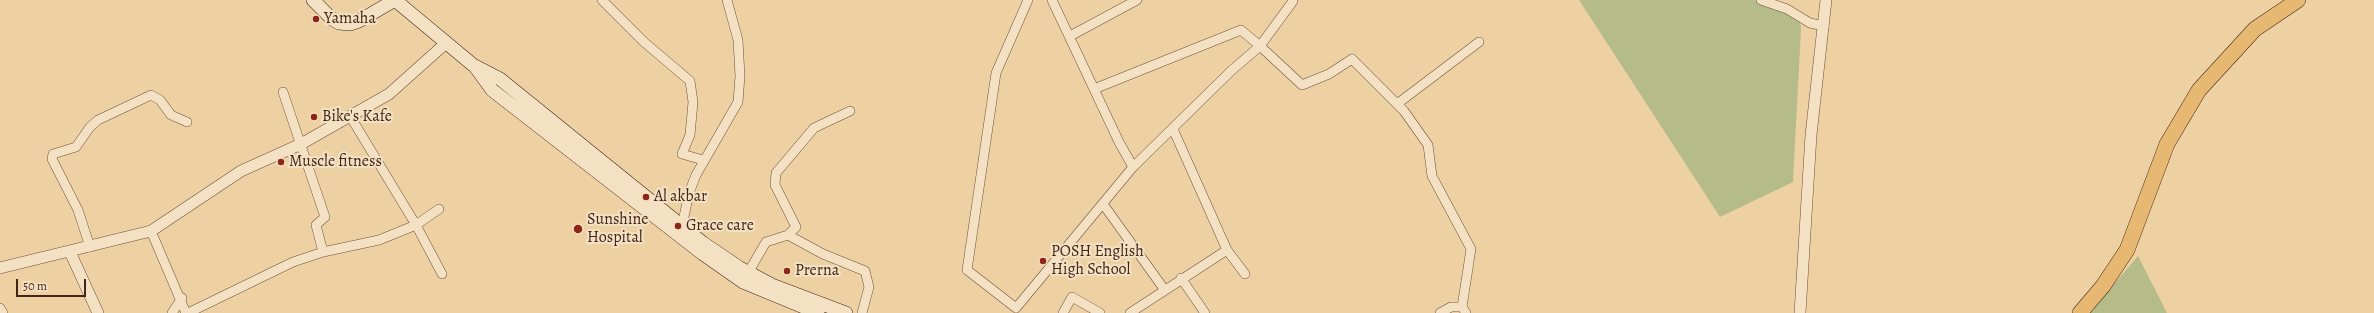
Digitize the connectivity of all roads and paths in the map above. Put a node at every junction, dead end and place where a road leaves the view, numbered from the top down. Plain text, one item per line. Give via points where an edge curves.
1 (313, 0) edge
2 (395, 0) edge
3 (602, 0) edge
4 (727, 0) edge
5 (1028, 0) edge
6 (1052, 0) edge
7 (1137, 0) edge
8 (1761, 0) edge
9 (1826, 0) edge
10 (2298, 0) edge
11 (1293, 1) edge
12 (1824, 26) junction
13 (1070, 36) junction
14 (1479, 42) dead end
15 (446, 43) junction
16 (1260, 46) junction
17 (1094, 89) junction
18 (282, 92) dead end
19 (1398, 104) junction
20 (850, 111) dead end
21 (350, 116) junction
22 (187, 122) dead end
23 (1173, 129) junction
24 (301, 144) junction
25 (703, 160) junction
26 (1133, 167) junction
27 (620, 183) junction
28 (1103, 204) junction
29 (439, 209) dead end
30 (416, 225) junction
31 (682, 226) junction
32 (151, 232) junction
33 (788, 235) junction
34 (90, 247) junction
35 (1227, 250) junction
36 (70, 252) junction
37 (323, 252) junction
38 (0, 268) edge
39 (748, 273) junction
40 (442, 274) dead end
41 (1245, 274) dead end
42 (1181, 278) junction
43 (1164, 289) junction
44 (182, 298) junction
45 (0, 308) edge
46 (1464, 310) edge
47 (1015, 311) edge
48 (3, 313) edge
49 (98, 313) edge
50 (172, 313) edge
51 (187, 313) edge
52 (818, 313) edge
53 (846, 313) edge
54 (862, 313) edge
55 (1063, 313) edge
56 (1100, 313) edge
57 (1130, 313) edge
58 (1205, 313) edge
59 (1440, 313) edge
60 (1800, 313) edge
61 (2080, 313) edge

1 - 2 main road via 332,19 350,24 360,21
2 - 15 main road
3 - 25 street via 644,42 690,81 693,102 690,135 682,154
4 - 25 street via 738,40 738,102
5 - 47 street via 996,73 967,270
6 - 13 street
7 - 13 street
8 - 12 street via 1787,9 1810,23
9 - 12 street
10 - 61 main road via 2254,29 2199,90 2167,144 2127,250 2103,286
11 - 16 street
12 - 60 street via 1811,135
13 - 17 street
14 - 19 street
15 - 21 street via 389,94
15 - 27 main road via 473,65 492,90
16 - 17 street via 1242,30
16 - 19 street via 1302,85 1329,74 1352,60
16 - 23 street
17 - 26 street
18 - 24 street
19 - 46 street via 1428,145 1432,176 1471,249
20 - 33 street via 814,128 776,173 775,185 796,227
21 - 24 street
21 - 30 street
22 - 34 street via 171,114 160,100 151,95 98,120 76,147 53,154 52,160 78,210
23 - 26 street
23 - 35 street
24 - 32 street via 241,171
24 - 37 street via 325,217 316,225
25 - 31 street via 689,193
26 - 28 street
27 - 31 main road
27 - 52 main road via 680,236 743,282
28 - 43 street
28 - 47 street
29 - 30 street
30 - 37 street via 379,240
30 - 40 street
31 - 39 main road
32 - 34 street
32 - 44 street
33 - 39 street via 766,242
33 - 54 street via 823,254 865,271 869,286
34 - 36 street
35 - 41 street
35 - 42 street
36 - 38 street via 39,257
36 - 49 street
37 - 51 street via 293,262
39 - 53 main road via 772,285
42 - 43 street
42 - 58 street
43 - 57 street
44 - 50 street
44 - 51 street
45 - 48 street
46 - 59 street via 1451,308
55 - 56 street via 1072,296

